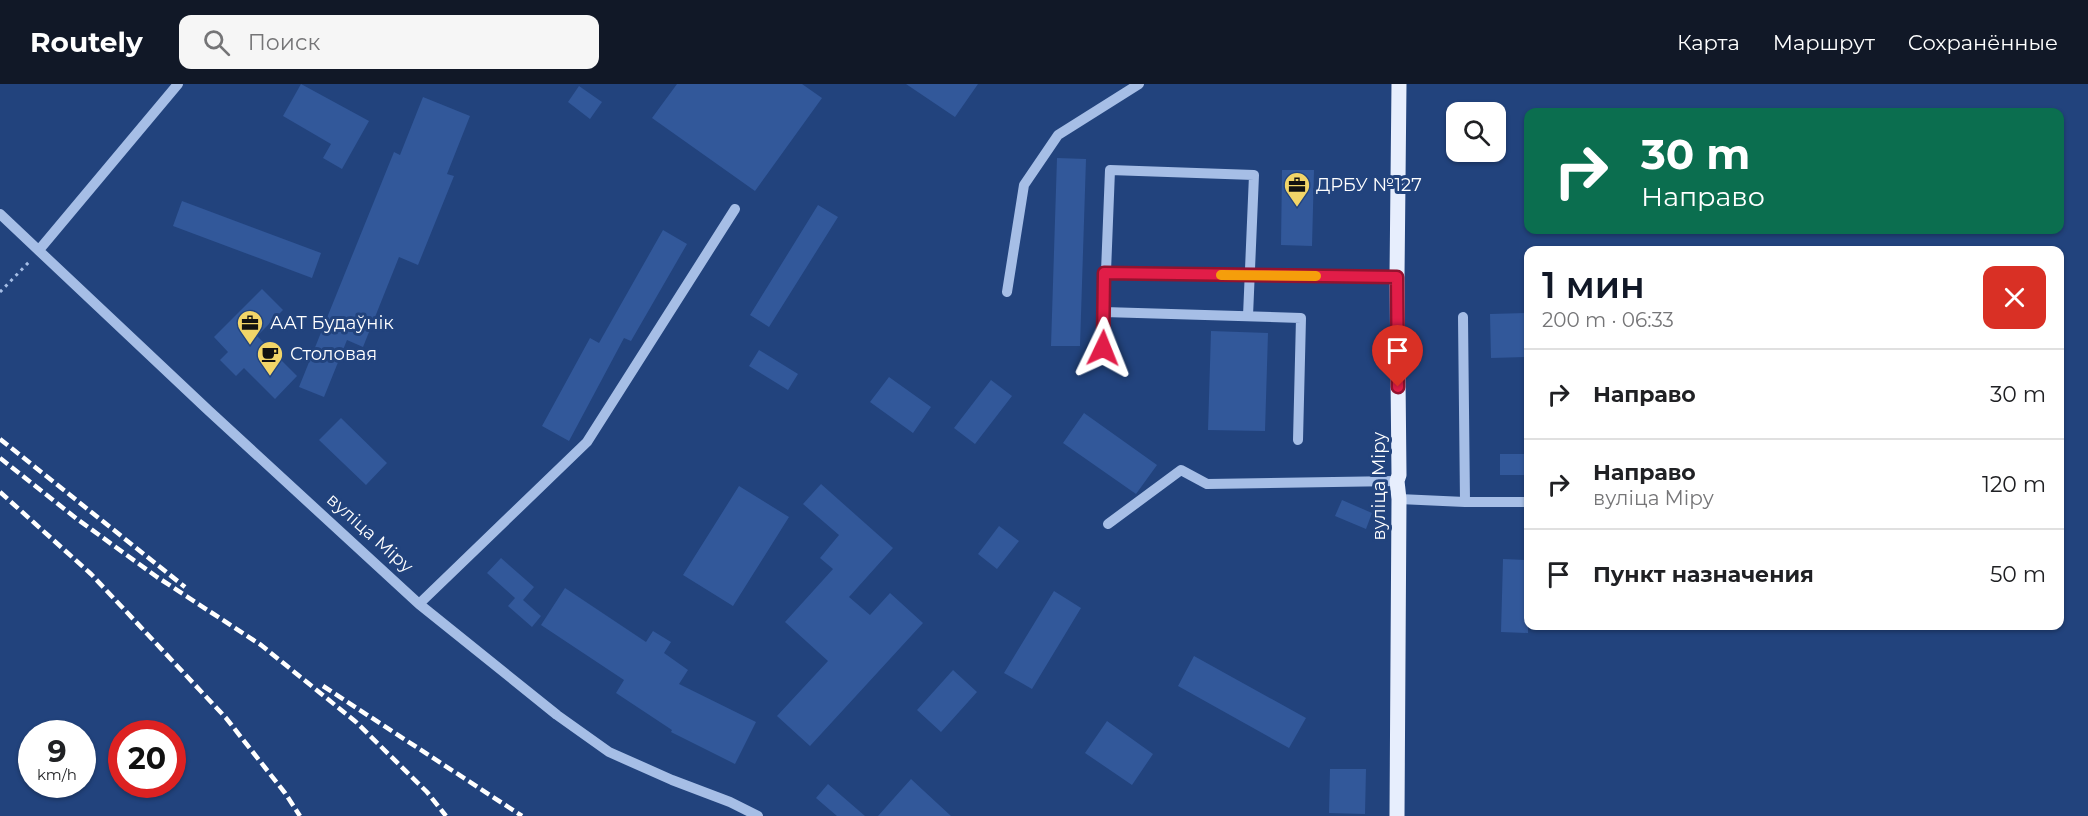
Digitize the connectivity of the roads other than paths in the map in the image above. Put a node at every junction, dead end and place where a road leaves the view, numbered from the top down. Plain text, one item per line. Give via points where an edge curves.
1 (178, 84) edge
2 (1138, 84) edge
3 (1399, 84) edge
4 (735, 209) dead end
5 (0, 214) edge
6 (39, 250) junction
7 (1104, 273) junction
8 (1249, 276) junction
9 (1397, 277) junction
10 (1007, 292) dead end
11 (1104, 312) junction
12 (1248, 316) junction
13 (1463, 317) dead end
14 (1103, 348) dead end
15 (1298, 440) dead end
16 (1397, 481) junction
17 (1399, 499) junction
18 (1465, 502) junction
19 (1524, 502) edge
20 (1108, 524) dead end
21 (418, 604) junction
22 (758, 816) edge
23 (1397, 816) edge

1 - 6 street
2 - 10 street via 1058,135 1024,184
3 - 9 main road, вуліца Міру
4 - 21 street via 587,442
5 - 6 street, вуліца Міру
6 - 21 street, вуліца Міру
7 - 8 street
7 - 8 street via 1110,170 1254,175
7 - 11 street
8 - 9 street
8 - 12 street
9 - 16 main road, вуліца Міру
11 - 12 street
11 - 14 street
12 - 15 street via 1301,318
13 - 18 street
16 - 17 main road, вуліца Міру
16 - 20 street via 1207,484 1180,470
17 - 18 street
17 - 23 main road, вуліца Міру
18 - 19 street
21 - 22 street, вуліца Міру via 609,752

